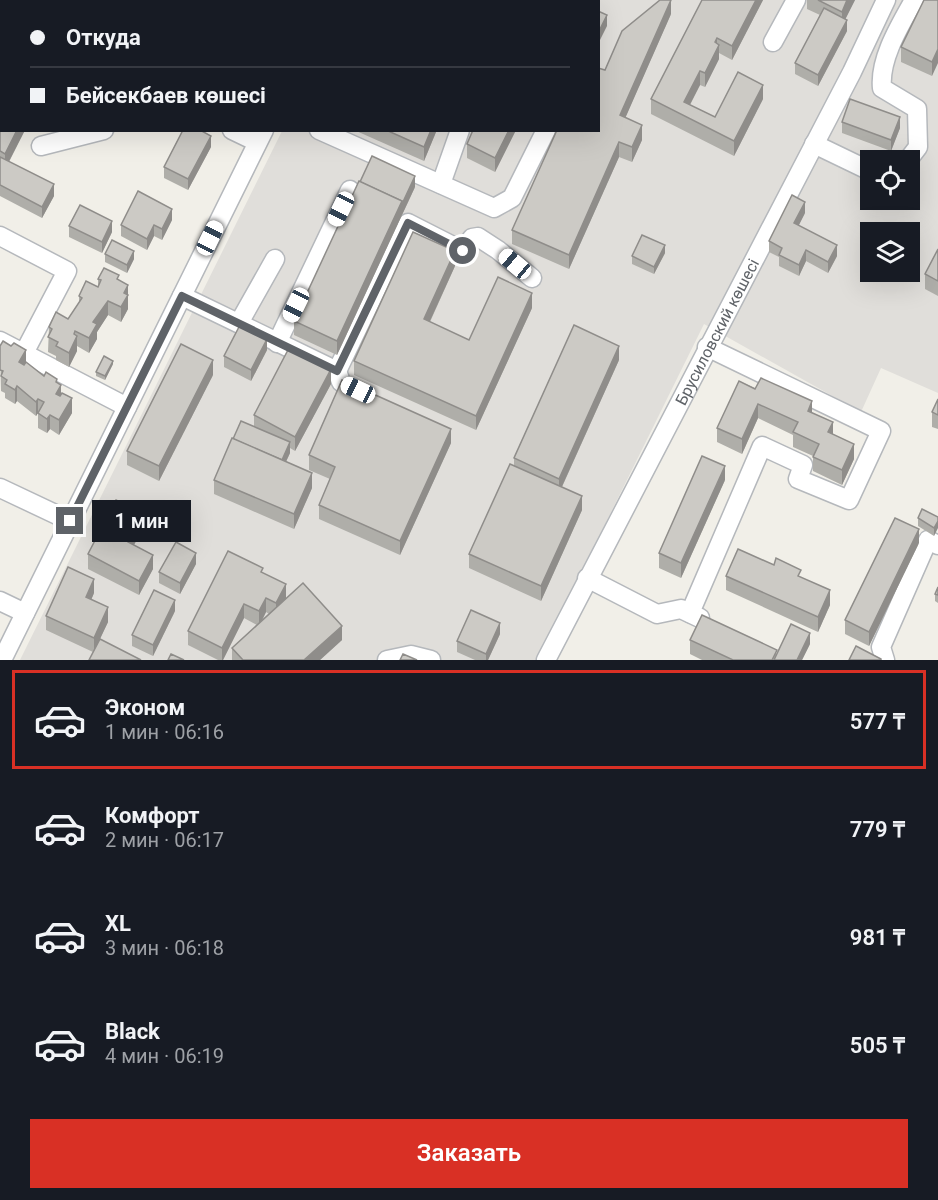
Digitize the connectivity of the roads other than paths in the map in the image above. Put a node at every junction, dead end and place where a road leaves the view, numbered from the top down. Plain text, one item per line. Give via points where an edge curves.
1 (796, 0) edge
2 (886, 0) edge
3 (914, 0) edge
4 (773, 42) dead end
5 (96, 132) edge
6 (242, 132) edge
7 (324, 132) edge
8 (459, 132) edge
9 (545, 132) edge
10 (261, 136) edge
11 (814, 144) junction
12 (41, 146) dead end
13 (916, 150) edge
14 (860, 166) edge
15 (441, 184) junction
16 (350, 190) dead end
17 (494, 208) junction
18 (0, 236) edge
19 (478, 237) junction
20 (275, 259) dead end
21 (532, 278) dead end
22 (182, 296) junction
23 (239, 323) junction
24 (0, 341) edge
25 (277, 343) junction
26 (707, 347) junction
27 (24, 353) junction
28 (337, 371) junction
29 (360, 391) edge
30 (127, 407) junction
31 (0, 488) edge
32 (70, 521) junction
33 (938, 545) edge
34 (587, 578) junction
35 (0, 601) edge
36 (25, 613) junction
37 (690, 613) junction
38 (719, 626) edge
39 (2, 660) edge
40 (387, 660) edge
41 (430, 660) edge
42 (546, 660) edge
43 (885, 660) edge

1 - 4 street
2 - 11 street, Брусиловский көшесі
3 - 13 street via 895,35 881,78 882,88 917,108
5 - 12 street
6 - 10 street
7 - 15 street
8 - 15 street
9 - 17 street via 512,198
10 - 22 street
11 - 14 street
11 - 26 street, Брусиловский көшесі
15 - 17 street
16 - 25 street
17 - 19 street
18 - 27 street via 67,271
19 - 21 street
19 - 28 street via 472,238 463,251 408,223
20 - 23 street
22 - 23 street
22 - 30 street
23 - 25 street
24 - 27 street
25 - 28 street
26 - 34 street, Брусиловский көшесі
26 - 37 street via 881,431 849,500 798,479 803,465 762,446
27 - 30 street
28 - 29 street via 340,382
30 - 32 street
31 - 32 street
32 - 36 street
33 - 43 street via 928,540 881,647
34 - 37 street via 657,614 681,609
34 - 42 street, Брусиловский көшесі
35 - 36 street
36 - 39 street
37 - 38 street
40 - 41 street via 411,655

